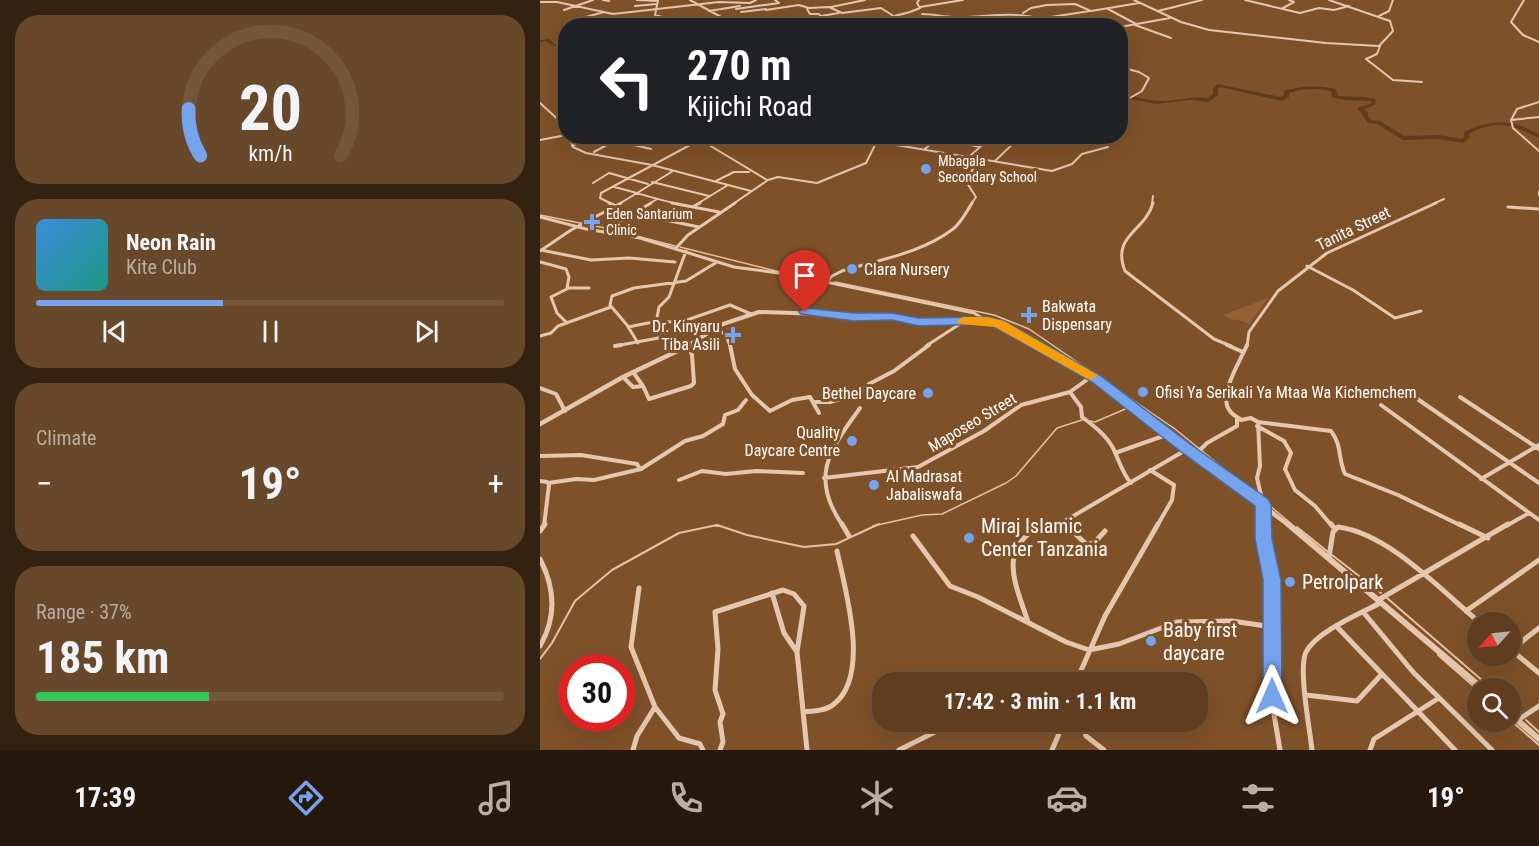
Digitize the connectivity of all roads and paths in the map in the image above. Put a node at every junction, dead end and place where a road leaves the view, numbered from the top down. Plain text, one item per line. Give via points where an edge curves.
1 (593, 0) edge
2 (603, 0) edge
3 (637, 0) edge
4 (690, 0) edge
5 (756, 0) edge
6 (773, 0) edge
7 (865, 0) edge
8 (920, 0) edge
9 (963, 0) edge
10 (1134, 0) edge
11 (1202, 0) edge
12 (1245, 0) edge
13 (1289, 0) edge
14 (1329, 0) edge
15 (1393, 0) edge
16 (1524, 0) edge
17 (541, 1) edge
18 (609, 1) edge
19 (658, 1) edge
20 (854, 3) junction
21 (1140, 3) junction
22 (764, 5) junction
23 (572, 6) junction
24 (635, 6) dead end
25 (700, 6) junction
26 (740, 6) dead end
27 (1350, 6) junction
28 (584, 7) junction
29 (831, 7) junction
30 (920, 7) junction
31 (807, 8) junction
32 (1108, 8) junction
33 (1282, 8) junction
34 (736, 9) dead end
35 (870, 9) junction
36 (564, 10) dead end
37 (578, 10) dead end
38 (656, 10) junction
39 (766, 10) junction
40 (709, 11) junction
41 (1091, 11) junction
42 (1158, 11) junction
43 (605, 12) junction
44 (741, 12) dead end
45 (839, 13) junction
46 (1023, 13) junction
47 (921, 14) dead end
48 (892, 15) junction
49 (821, 16) joint
50 (1378, 16) junction
51 (585, 18) edge
52 (670, 18) edge
53 (723, 18) edge
54 (880, 18) edge
55 (1043, 18) joint
56 (1125, 18) edge
57 (1169, 18) junction
58 (1128, 20) edge
59 (1135, 24) junction
60 (1128, 25) edge
61 (1171, 38) dead end
62 (1539, 42) edge
63 (1380, 46) junction
64 (1128, 69) edge
65 (1422, 82) dead end
66 (1128, 99) edge
67 (1539, 102) edge
68 (540, 103) edge
69 (1539, 117) edge
70 (558, 119) edge
71 (1512, 123) junction
72 (558, 136) edge
73 (540, 140) edge
74 (576, 144) edge
75 (609, 144) edge
76 (628, 144) edge
77 (690, 144) edge
78 (708, 144) edge
79 (876, 144) edge
80 (885, 144) edge
81 (931, 144) edge
82 (968, 144) edge
83 (983, 144) edge
84 (1012, 144) edge
85 (572, 146) joint
86 (980, 147) junction
87 (1108, 147) dead end
88 (651, 149) dead end
89 (925, 149) junction
90 (1539, 151) edge
91 (593, 153) junction
92 (970, 157) junction
93 (987, 160) junction
94 (994, 161) junction
95 (652, 165) junction
96 (674, 171) junction
97 (750, 172) junction
98 (972, 172) junction
99 (629, 178) junction
100 (768, 180) junction
101 (983, 180) dead end
102 (716, 181) junction
103 (593, 183) dead end
104 (650, 183) junction
105 (728, 185) junction
106 (614, 187) junction
107 (752, 191) junction
108 (635, 192) junction
109 (709, 196) junction
110 (1153, 196) dead end
111 (657, 199) junction
112 (1444, 199) dead end
113 (615, 206) junction
114 (693, 206) junction
115 (1508, 207) dead end
116 (1539, 209) edge
117 (720, 212) junction
118 (636, 213) junction
119 (540, 218) edge
120 (576, 227) junction
121 (699, 227) junction
122 (603, 232) junction
123 (676, 249) junction
124 (541, 251) edge
125 (686, 252) junction
126 (540, 262) edge
127 (675, 262) dead end
128 (717, 262) junction
129 (1307, 266) junction
130 (675, 283) junction
131 (827, 283) junction
132 (567, 288) junction
133 (589, 288) dead end
134 (611, 307) junction
135 (1421, 311) dead end
136 (752, 314) junction
137 (965, 321) junction
138 (987, 321) junction
139 (655, 322) junction
140 (567, 323) junction
141 (628, 327) junction
142 (716, 328) junction
143 (540, 336) edge
144 (665, 337) junction
145 (638, 343) junction
146 (615, 346) dead end
147 (685, 347) junction
148 (1243, 352) junction
149 (633, 372) junction
150 (1092, 376) junction
151 (623, 377) junction
152 (644, 386) junction
153 (540, 388) edge
154 (1070, 392) junction
155 (1461, 397) dead end
156 (1416, 398) dead end
157 (746, 400) dead end
158 (815, 402) junction
159 (1382, 405) dead end
160 (860, 408) dead end
161 (565, 411) junction
162 (819, 413) dead end
163 (1237, 419) junction
164 (540, 424) edge
165 (1257, 424) junction
166 (1169, 434) junction
167 (1538, 447) edge
168 (1185, 448) junction
169 (1115, 453) junction
170 (1195, 455) junction
171 (540, 456) edge
172 (1509, 462) junction
173 (641, 469) junction
174 (1150, 470) junction
175 (803, 473) dead end
176 (824, 478) junction
177 (1481, 479) junction
178 (679, 480) dead end
179 (540, 482) edge
180 (548, 483) junction
181 (1131, 483) junction
182 (1539, 483) edge
183 (1263, 504) junction
184 (1529, 513) junction
185 (1539, 520) edge
186 (1062, 522) junction
187 (1335, 529) junction
188 (540, 531) edge
189 (1105, 531) dead end
190 (849, 536) dead end
191 (914, 536) dead end
192 (1488, 538) junction
193 (837, 550) dead end
194 (1329, 557) junction
195 (540, 558) edge
196 (1539, 560) edge
197 (1422, 574) junction
198 (639, 588) dead end
199 (772, 593) junction
200 (1381, 600) junction
201 (1466, 611) joint
202 (1364, 613) junction
203 (1029, 622) junction
204 (1273, 627) junction
205 (1338, 628) junction
206 (1539, 628) edge
207 (1521, 642) edge
208 (540, 646) edge
209 (1089, 650) junction
210 (797, 652) junction
211 (1521, 658) edge
212 (1080, 672) edge
213 (1539, 673) edge
214 (1382, 674) junction
215 (1471, 678) edge
216 (1306, 696) junction
217 (1438, 698) junction
218 (1539, 706) edge
219 (655, 707) junction
220 (1418, 710) junction
221 (803, 712) junction
222 (1521, 718) edge
223 (1521, 723) edge
224 (935, 732) edge
225 (1060, 732) edge
226 (1085, 732) edge
227 (1539, 739) edge
228 (633, 750) edge
229 (704, 750) edge
230 (720, 750) edge
231 (807, 750) edge
232 (899, 750) edge
233 (1052, 750) edge
234 (1104, 750) edge
235 (1280, 750) edge
236 (1312, 750) edge
237 (1370, 750) edge
238 (1455, 750) edge
239 (1492, 750) edge

1 - 23 street
2 - 18 street
3 - 19 street
4 - 25 street
5 - 25 street
6 - 22 street via 780,3
7 - 20 street
8 - 30 street
9 - 30 street
10 - 21 street
11 - 42 street
12 - 33 street
13 - 33 street via 1294,2
14 - 27 street
15 - 50 street via 1392,9
16 - 62 street via 1511,22 1523,35
17 - 23 street
19 - 24 street
19 - 38 street
20 - 29 street
20 - 35 street
21 - 32 street
21 - 42 street
22 - 34 street
22 - 39 street
23 - 28 street
23 - 36 street
25 - 38 street
25 - 40 street
26 - 40 street
27 - 33 street via 1302,13
27 - 50 street
28 - 37 street
28 - 43 street
29 - 31 street
29 - 45 street
30 - 48 street
31 - 39 street via 799,5
31 - 49 street via 809,14
32 - 41 street
32 - 56 street
35 - 45 street
35 - 48 street via 884,8
38 - 43 street
38 - 52 street via 655,15
39 - 44 street
40 - 53 street
41 - 46 street via 1071,3 1032,7
41 - 55 street
42 - 57 street
43 - 51 street
45 - 49 street
46 - 47 street via 955,17
46 - 55 street
48 - 54 street
50 - 63 street via 1394,27
57 - 59 street
57 - 63 street via 1220,32
58 - 59 street
59 - 60 street
59 - 61 street
63 - 65 street via 1377,54 1366,59 1395,81
64 - 66 street via 1149,78 1141,92
67 - 71 street via 1517,109
68 - 70 street
69 - 71 street
71 - 90 street
72 - 73 street
74 - 85 street
75 - 91 street
76 - 88 street
77 - 95 street
78 - 97 street
79 - 100 street via 866,163 818,183 778,177
80 - 89 street
81 - 89 street
82 - 86 street
83 - 86 street
84 - 94 street
85 - 91 street
86 - 92 street
87 - 94 street via 1082,154 1072,164 1055,171
89 - 92 street
91 - 95 street
92 - 93 street
93 - 94 street
93 - 98 street
95 - 96 street
95 - 99 street
96 - 102 street
96 - 104 street
97 - 100 street
97 - 102 street via 734,172
98 - 101 street via 988,175
98 - 131 street via 965,180 976,197 954,229 915,249 842,271
99 - 103 street via 609,172
99 - 104 street
99 - 106 street
100 - 107 street
102 - 105 street
104 - 108 street
104 - 109 street
105 - 107 street
105 - 109 street
106 - 108 street
106 - 113 street via 600,197
107 - 117 street
108 - 111 street
108 - 113 street
109 - 114 street
110 - 148 street via 1149,214 1127,236 1120,250 1125,271 1214,339
111 - 114 street
111 - 118 street
112 - 129 street, Tanita Street
113 - 120 street
114 - 117 street
115 - 116 street
117 - 121 street
118 - 121 street
118 - 122 street
119 - 120 street
120 - 122 street
120 - 124 street
121 - 123 street
122 - 123 street
123 - 125 street
124 - 127 street via 591,260
125 - 128 street
125 - 130 street
126 - 132 street via 566,269
128 - 130 street via 691,279
128 - 131 street
129 - 135 street via 1395,318
129 - 148 street, Tanita Street via 1272,298 1249,332
130 - 134 street via 637,287 613,295
130 - 139 street via 665,305 659,307
131 - 138 street via 976,314
132 - 133 street
132 - 140 street via 550,300
134 - 140 street
134 - 141 street
136 - 137 street via 782,310 854,317 892,316 919,322
136 - 139 street via 730,305 684,321
136 - 142 street
137 - 138 street
137 - 158 street via 859,394
138 - 150 street
139 - 141 street
139 - 144 street
140 - 143 street
141 - 145 street
142 - 147 street
142 - 158 street via 726,335 734,367 761,405 770,411 806,396
144 - 145 street
144 - 147 street
145 - 146 street
147 - 149 street
147 - 152 street via 694,359 693,385 650,399
148 - 163 street, Tanita Street via 1226,395 1226,404
149 - 151 street
149 - 152 street
150 - 154 street, Maposeo Street
150 - 166 street
151 - 152 street via 633,387
151 - 161 street
153 - 161 street via 556,394
154 - 169 street via 1081,406 1082,417 1102,434
154 - 176 street, Maposeo Street via 1021,405 984,431 918,467
155 - 167 street
156 - 172 street
157 - 173 street via 738,410 725,415 721,425
158 - 162 street
159 - 177 street
160 - 176 street via 826,457
161 - 164 street
163 - 165 street via 1251,418
163 - 170 street via 1239,423 1233,429
165 - 183 street via 1257,478
165 - 187 street via 1286,443 1291,453 1285,470 1290,482
165 - 192 street via 1331,431 1341,456 1339,462 1348,476
166 - 168 street
166 - 169 street
167 - 172 street
168 - 170 street
168 - 174 street
169 - 181 street
170 - 183 street
171 - 173 street via 611,459 637,464
172 - 177 street
172 - 182 street
173 - 180 street via 594,480
174 - 181 street
174 - 209 street via 1174,485 1172,500
175 - 178 street via 702,471
176 - 190 street via 833,510
177 - 184 street
179 - 180 street
180 - 188 street via 546,523
181 - 186 street
183 - 194 street
183 - 204 street
184 - 185 street
184 - 192 street
186 - 189 street via 1084,544 1095,542
186 - 203 street via 1047,521 1026,534 1017,549 1014,584
187 - 194 street
187 - 197 street via 1347,527 1369,536
191 - 203 street via 950,586
192 - 197 street
193 - 221 street via 852,636 849,682 844,695 833,706
194 - 200 street
195 - 208 street via 554,599
196 - 201 street
197 - 200 street
197 - 201 street
198 - 219 street via 631,647
199 - 210 street via 784,633
199 - 210 street via 788,591 803,604
199 - 230 street via 714,612 718,649 714,690 723,714
200 - 202 street
200 - 215 street
202 - 205 street
202 - 217 street
203 - 209 street
204 - 209 street via 1232,621 1177,622 1119,644
204 - 235 street via 1273,700
205 - 214 street
205 - 216 street via 1305,654
206 - 207 street
209 - 212 street
210 - 221 street
211 - 213 street
214 - 216 street via 1357,701
214 - 220 street
216 - 236 street
217 - 220 street
217 - 239 street
218 - 222 street
219 - 228 street
219 - 229 street via 679,738 700,744
220 - 237 street via 1374,739
220 - 238 street
221 - 231 street
223 - 227 street
224 - 232 street
225 - 233 street
226 - 234 street

